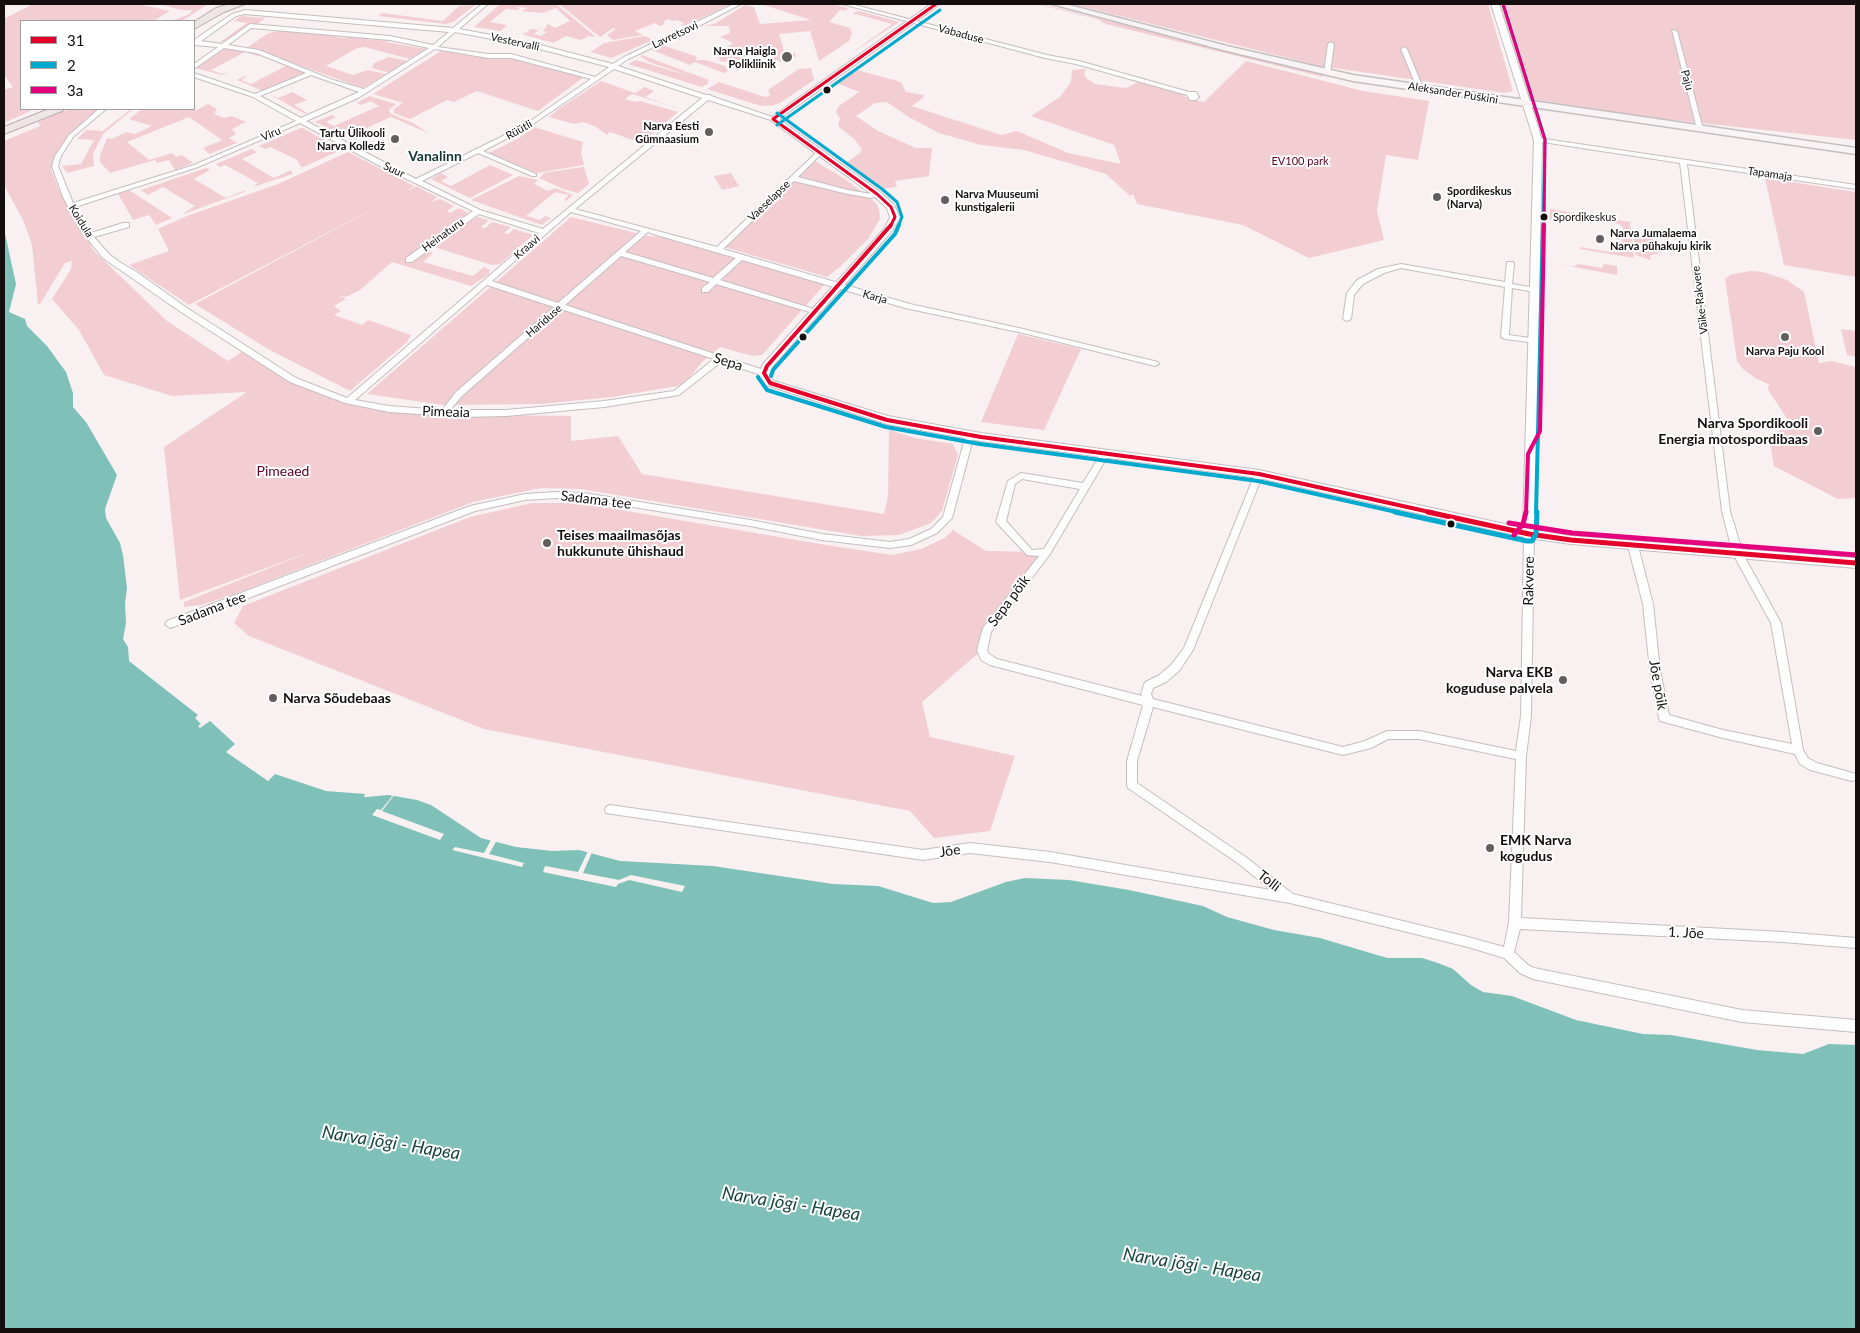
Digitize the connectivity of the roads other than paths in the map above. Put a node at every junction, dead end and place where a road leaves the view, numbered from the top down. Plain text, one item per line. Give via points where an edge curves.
1 (485, 4) edge
2 (738, 4) edge
3 (846, 4) edge
4 (936, 4) edge
5 (1056, 4) edge
6 (1495, 4) edge
7 (222, 5) edge
8 (242, 8) edge
9 (188, 20) edge
10 (195, 20) edge
11 (912, 21) junction
12 (195, 25) edge
13 (454, 31) junction
14 (1674, 31) dead end
15 (195, 42) edge
16 (1331, 44) dead end
17 (223, 45) junction
18 (433, 48) junction
19 (1404, 49) dead end
20 (195, 66) edge
21 (612, 66) junction
22 (311, 73) junction
23 (1327, 73) junction
24 (195, 74) edge
25 (596, 79) junction
26 (1420, 88) junction
27 (364, 92) junction
28 (1189, 94) dead end
29 (255, 96) junction
30 (708, 96) junction
31 (1527, 103) junction
32 (42, 110) edge
33 (56, 110) edge
34 (102, 110) edge
35 (773, 118) junction
36 (302, 121) junction
37 (1700, 129) junction
38 (4, 131) edge
39 (1538, 140) junction
40 (478, 151) junction
41 (1856, 151) edge
42 (820, 152) junction
43 (1683, 161) junction
44 (534, 175) dead end
45 (792, 178) junction
46 (418, 181) junction
47 (1856, 187) edge
48 (877, 194) junction
49 (72, 206) junction
50 (570, 210) junction
51 (478, 211) junction
52 (126, 225) dead end
53 (646, 230) junction
54 (545, 232) junction
55 (90, 236) junction
56 (718, 250) junction
57 (620, 253) junction
58 (741, 257) junction
59 (409, 260) dead end
60 (1510, 264) dead end
61 (715, 281) junction
62 (486, 282) junction
63 (839, 285) junction
64 (1508, 286) junction
65 (706, 290) dead end
66 (1535, 290) junction
67 (560, 307) junction
68 (184, 310) joint
69 (816, 311) junction
70 (1347, 319) dead end
71 (1534, 342) junction
72 (719, 359) junction
73 (1155, 364) dead end
74 (764, 373) junction
75 (348, 401) junction
76 (445, 413) junction
77 (970, 436) junction
78 (1105, 454) junction
79 (1259, 474) junction
80 (1086, 487) junction
81 (1529, 534) junction
82 (1633, 546) junction
83 (1047, 552) junction
84 (1738, 554) junction
85 (1856, 563) edge
86 (170, 624) dead end
87 (1149, 702) junction
88 (1798, 750) junction
89 (1521, 756) junction
90 (1852, 777) dead end
91 (610, 810) dead end
92 (1290, 898) junction
93 (1515, 923) junction
94 (1856, 944) edge
95 (1508, 954) junction
96 (1856, 1026) edge

1 - 13 street, Viru
2 - 21 street, Lavretsovi
3 - 11 street, Vabaduse
4 - 11 street
5 - 23 main road, Aleksander Puškini
6 - 31 street, Rakvere
7 - 9 highway
7 - 10 highway
8 - 12 highway via 220,10
8 - 13 street, Vestervalli
8 - 15 street
11 - 28 street, Vabaduse via 1047,56 1073,67 1100,69
11 - 35 street
13 - 18 street, Viru
13 - 21 street, Vestervalli via 510,40
14 - 37 street, Paju
15 - 17 street
16 - 23 street
17 - 18 street via 250,26 390,38
17 - 20 street
17 - 22 street via 257,51
18 - 25 street via 511,56
18 - 27 street, Viru
19 - 26 street
21 - 25 street, Rüütli
21 - 30 street, Vestervalli
22 - 27 street
22 - 29 street
23 - 26 main road, Aleksander Puškini
24 - 29 street, Suur
25 - 40 street, Rüütli via 525,127
26 - 31 main road, Aleksander Puškini
27 - 36 street, Viru
29 - 36 street, Suur
30 - 35 street, Vestervalli
30 - 50 street, Kraavi
31 - 37 main road, Aleksander Puškini
31 - 39 street, Rakvere
32 - 38 highway
33 - 38 highway
34 - 49 street, Koidula via 71,136 58,156 55,166
35 - 42 street, Vestervalli
36 - 46 street, Suur
36 - 49 street, Viru via 196,166
37 - 41 main road, Aleksander Puškini
39 - 43 street
39 - 66 street, Rakvere
40 - 44 street
40 - 46 street, Rüütli
42 - 45 street, Vaeselapse
42 - 48 street, Vestervalli
43 - 47 street, Tapamaja
43 - 84 street, Väike-Rakvere via 1726,512
45 - 48 street via 848,192
45 - 56 street, Vaeselapse
46 - 51 street, Suur
48 - 63 street, Vestervalli via 891,207 895,218
49 - 55 street, Koidula
50 - 53 street, Karja
50 - 54 street, Kraavi
51 - 54 street, Suur
51 - 59 street, Heinaturu
52 - 55 street
53 - 56 street, Karja
53 - 57 street, Hariduse
54 - 62 street, Kraavi
55 - 68 street, Koidula via 115,264
56 - 58 street, Karja
57 - 61 street
57 - 67 street, Hariduse
58 - 61 street
58 - 63 street, Karja
60 - 64 street
61 - 65 street
61 - 69 street
62 - 67 street, Sepa
62 - 75 street, Kraavi
63 - 69 street, Vestervalli
63 - 73 street, Karja via 908,306
64 - 66 street
64 - 70 street via 1401,266 1381,271 1360,282 1350,295
64 - 71 street via 1505,337
66 - 71 street, Rakvere
67 - 72 street, Sepa
67 - 76 street, Hariduse via 459,394
68 - 75 street, Pimeaia via 293,380
69 - 74 street, Vestervalli
71 - 81 street, Rakvere
72 - 74 street, Sepa
72 - 76 street, Pimeaia via 676,392 579,406
74 - 77 street, Sepa via 770,383 842,407 887,420
75 - 76 street, Pimeaia via 389,409
77 - 78 street, Sepa
77 - 86 street, Sadama tee via 947,518 934,531 911,542 890,545 822,537 584,496 525,496 473,508
78 - 79 street, Sepa
78 - 80 street, Sepa põik
79 - 81 street, Sepa
79 - 87 street, Tolli via 1188,650 1175,668 1149,686 1146,694
80 - 83 street, Sepa põik
80 - 83 street via 1021,476 1011,484 1001,522 1030,553
81 - 82 street, Sepa
81 - 89 street, Rakvere via 1526,716
82 - 84 street, Sepa
82 - 88 street, Jõe põik via 1648,604 1664,718
83 - 87 street, Sepa põik via 986,631 982,650 985,657
84 - 85 street, Sepa
84 - 88 street via 1776,623
87 - 89 street via 1343,751 1367,745 1387,735 1420,735
87 - 92 street, Tolli via 1132,761 1132,784 1243,861
88 - 90 street via 1804,761 1814,768
89 - 93 street, Rakvere
91 - 92 street, Jõe via 923,855 970,848 1050,857
92 - 95 street, Tolli
93 - 94 street, 1. Jõe
93 - 95 street, Rakvere
95 - 96 street via 1524,969 1533,972 1732,1014

